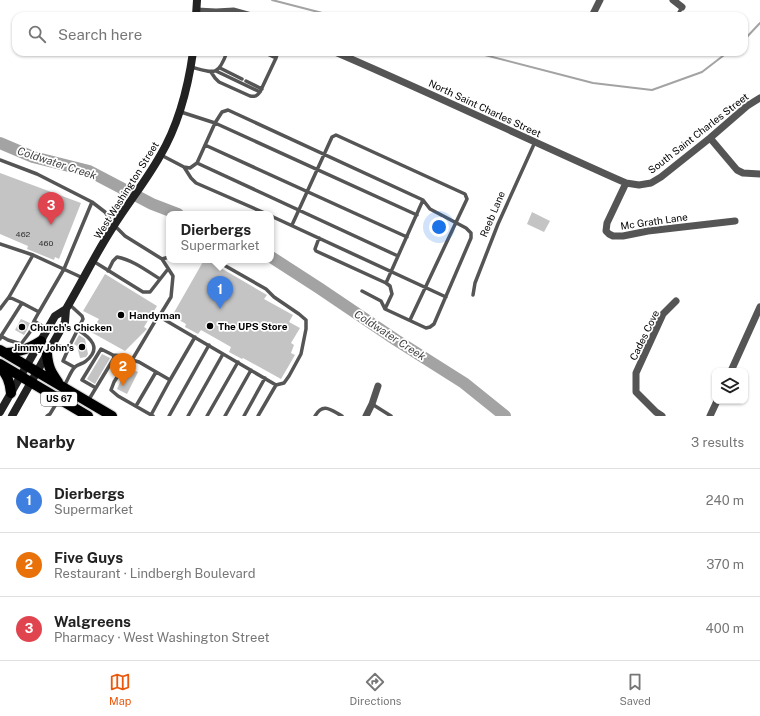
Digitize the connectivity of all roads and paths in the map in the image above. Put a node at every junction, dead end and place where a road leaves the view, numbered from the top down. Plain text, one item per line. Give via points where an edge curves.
1 (600, 0) edge
2 (673, 0) edge
3 (197, 7) edge
4 (682, 7) joint
5 (216, 12) edge
6 (216, 12) edge
7 (240, 12) edge
8 (594, 12) edge
9 (679, 12) edge
10 (192, 56) edge
11 (226, 56) edge
12 (272, 56) edge
13 (344, 56) edge
14 (276, 58) joint
15 (191, 67) junction
16 (220, 68) junction
17 (214, 72) junction
18 (242, 79) dead end
19 (246, 81) dead end
20 (261, 90) junction
21 (760, 98) edge
22 (180, 111) junction
23 (215, 123) junction
24 (710, 138) junction
25 (535, 142) junction
26 (205, 145) junction
27 (161, 155) junction
28 (324, 155) junction
29 (0, 160) edge
30 (196, 163) junction
31 (184, 167) junction
32 (317, 170) junction
33 (758, 174) edge
34 (626, 183) junction
35 (307, 192) junction
36 (423, 200) junction
37 (92, 202) junction
38 (299, 210) junction
39 (260, 211) edge
40 (417, 215) junction
41 (274, 217) edge
42 (735, 221) dead end
43 (456, 222) junction
44 (114, 225) junction
45 (292, 225) junction
46 (407, 237) junction
47 (319, 238) junction
48 (0, 244) edge
49 (33, 256) junction
50 (398, 256) junction
51 (166, 258) edge
52 (162, 259) junction
53 (93, 262) junction
54 (221, 263) edge
55 (168, 268) junction
56 (64, 269) junction
57 (108, 270) junction
58 (391, 272) junction
59 (83, 278) junction
60 (160, 279) junction
61 (386, 283) junction
62 (425, 288) junction
63 (362, 291) dead end
64 (473, 295) dead end
65 (8, 297) junction
66 (446, 297) junction
67 (676, 301) dead end
68 (22, 303) junction
69 (68, 306) junction
70 (760, 307) edge
71 (0, 309) edge
72 (385, 309) junction
73 (39, 312) junction
74 (160, 316) junction
75 (410, 320) junction
76 (34, 321) junction
77 (48, 329) junction
78 (78, 330) junction
79 (1, 337) edge
80 (195, 337) junction
81 (41, 341) junction
82 (53, 343) junction
83 (209, 346) junction
84 (68, 349) junction
85 (2, 352) edge
86 (47, 354) junction
87 (223, 354) junction
88 (113, 355) junction
89 (130, 361) junction
90 (238, 362) junction
91 (0, 365) edge
92 (27, 366) junction
93 (74, 367) junction
94 (732, 368) edge
95 (251, 370) junction
96 (37, 372) junction
97 (156, 372) junction
98 (21, 376) junction
99 (266, 378) junction
100 (170, 380) junction
101 (31, 382) junction
102 (276, 385) junction
103 (62, 386) junction
104 (378, 386) dead end
105 (96, 388) junction
106 (11, 393) junction
107 (59, 399) junction
108 (88, 402) junction
109 (372, 404) junction
110 (716, 404) edge
111 (136, 406) junction
112 (1, 409) edge
113 (12, 416) edge
114 (47, 416) edge
115 (88, 416) edge
116 (112, 416) edge
117 (152, 416) edge
118 (169, 416) edge
119 (188, 416) edge
120 (207, 416) edge
121 (225, 416) edge
122 (244, 416) edge
123 (258, 416) edge
124 (315, 416) edge
125 (342, 416) edge
126 (366, 416) edge
127 (391, 416) edge
128 (662, 416) edge
129 (710, 416) edge

1 - 8 street
2 - 4 street
3 - 6 street
4 - 9 lane
5 - 7 street
10 - 15 main road, West Washington Street
11 - 16 lane
12 - 14 lane
13 - 25 street, North Saint Charles Street
14 - 20 lane
15 - 17 lane
15 - 22 main road, West Washington Street
16 - 17 lane
16 - 18 lane
17 - 20 lane
17 - 20 lane via 219,82 250,96 254,97
19 - 20 lane
21 - 24 street, South Saint Charles Street
22 - 23 lane
22 - 27 main road, West Washington Street
23 - 26 lane
23 - 28 lane via 222,112 228,110
23 - 32 lane
24 - 33 street via 738,170
24 - 34 street, South Saint Charles Street via 651,183
25 - 34 street, North Saint Charles Street
25 - 64 lane, Reeb Lane via 498,224 475,283
26 - 30 lane
26 - 35 lane
27 - 31 lane
27 - 44 main road, West Washington Street
28 - 32 lane
28 - 36 lane
28 - 43 lane via 332,137 336,135 465,194 467,198
29 - 37 lane via 37,174
30 - 31 lane via 190,168
30 - 38 lane
31 - 39 lane via 196,183
32 - 35 lane
32 - 40 lane
34 - 42 street, Mc Grath Lane via 607,223 606,231 613,236
35 - 38 lane
35 - 46 lane
36 - 40 lane
36 - 43 lane via 430,209
37 - 44 lane via 105,212
37 - 56 lane
38 - 45 lane
38 - 50 lane
40 - 46 lane
41 - 45 lane
43 - 62 lane
43 - 66 lane via 471,233 471,238
44 - 52 lane via 125,236
44 - 53 main road, West Washington Street
45 - 47 lane
46 - 50 lane
47 - 58 lane
47 - 61 lane via 316,251
48 - 49 lane
49 - 56 lane
49 - 65 lane
50 - 58 lane
51 - 52 lane
52 - 55 lane
53 - 57 lane
53 - 59 main road, West Washington Street
54 - 102 lane via 266,289 306,320 301,354 284,383
55 - 60 lane
55 - 74 lane via 173,276 171,297
56 - 59 lane
56 - 73 lane
57 - 60 lane via 118,257
57 - 60 lane via 143,292 150,292
58 - 61 lane
58 - 62 lane
59 - 69 main road, West Washington Street
61 - 72 lane via 390,286 392,294
62 - 66 lane
62 - 75 lane
63 - 72 lane via 381,302
65 - 68 lane
65 - 71 lane
66 - 75 lane via 434,324 430,327 426,328
67 - 128 street, Cades Cove via 663,314 636,373 636,392
68 - 73 lane
68 - 79 lane
69 - 77 main road, West Washington Street via 55,316
69 - 78 lane via 82,316
69 - 82 main road, West Washington Street via 65,322
70 - 94 street
72 - 75 lane
73 - 76 lane
74 - 80 lane
74 - 89 lane
76 - 77 lane
76 - 79 lane via 21,344
77 - 81 main road, West Washington Street
78 - 84 lane
78 - 93 lane via 90,338 94,348 88,360
80 - 83 lane
80 - 100 lane
81 - 85 main road via 24,350
81 - 92 main road, West Washington Street
82 - 84 lane
82 - 86 main road, West Washington Street
83 - 87 lane
83 - 118 lane
84 - 93 lane via 63,361
85 - 92 main road, US 67
86 - 96 main road, West Washington Street
86 - 103 main road via 50,370
87 - 90 lane
87 - 119 lane
88 - 89 lane
88 - 105 lane via 114,358
88 - 105 lane via 100,349 82,380
89 - 97 lane via 139,362
89 - 111 lane via 126,363 111,390
90 - 95 lane
90 - 120 lane
91 - 98 main road, US 67
91 - 106 main road via 9,379
92 - 96 main road, US 67
92 - 98 main road, West Washington Street
93 - 103 lane
95 - 99 lane
95 - 121 lane
96 - 101 main road, West Washington Street
96 - 103 main road, US 67
97 - 100 lane
97 - 111 lane
98 - 101 main road, US 67
98 - 106 main road, West Washington Street
99 - 102 lane
99 - 122 lane
100 - 117 lane
101 - 107 main road, US 67
101 - 113 main road, West Washington Street
102 - 123 lane
103 - 108 main road, US 67
104 - 109 street
105 - 108 lane
106 - 112 main road, West Washington Street
107 - 114 lane
107 - 115 main road, US 67
108 - 116 main road, US 67
109 - 126 street
109 - 127 lane
110 - 129 street
111 - 117 lane
124 - 125 lane via 324,408 329,408

